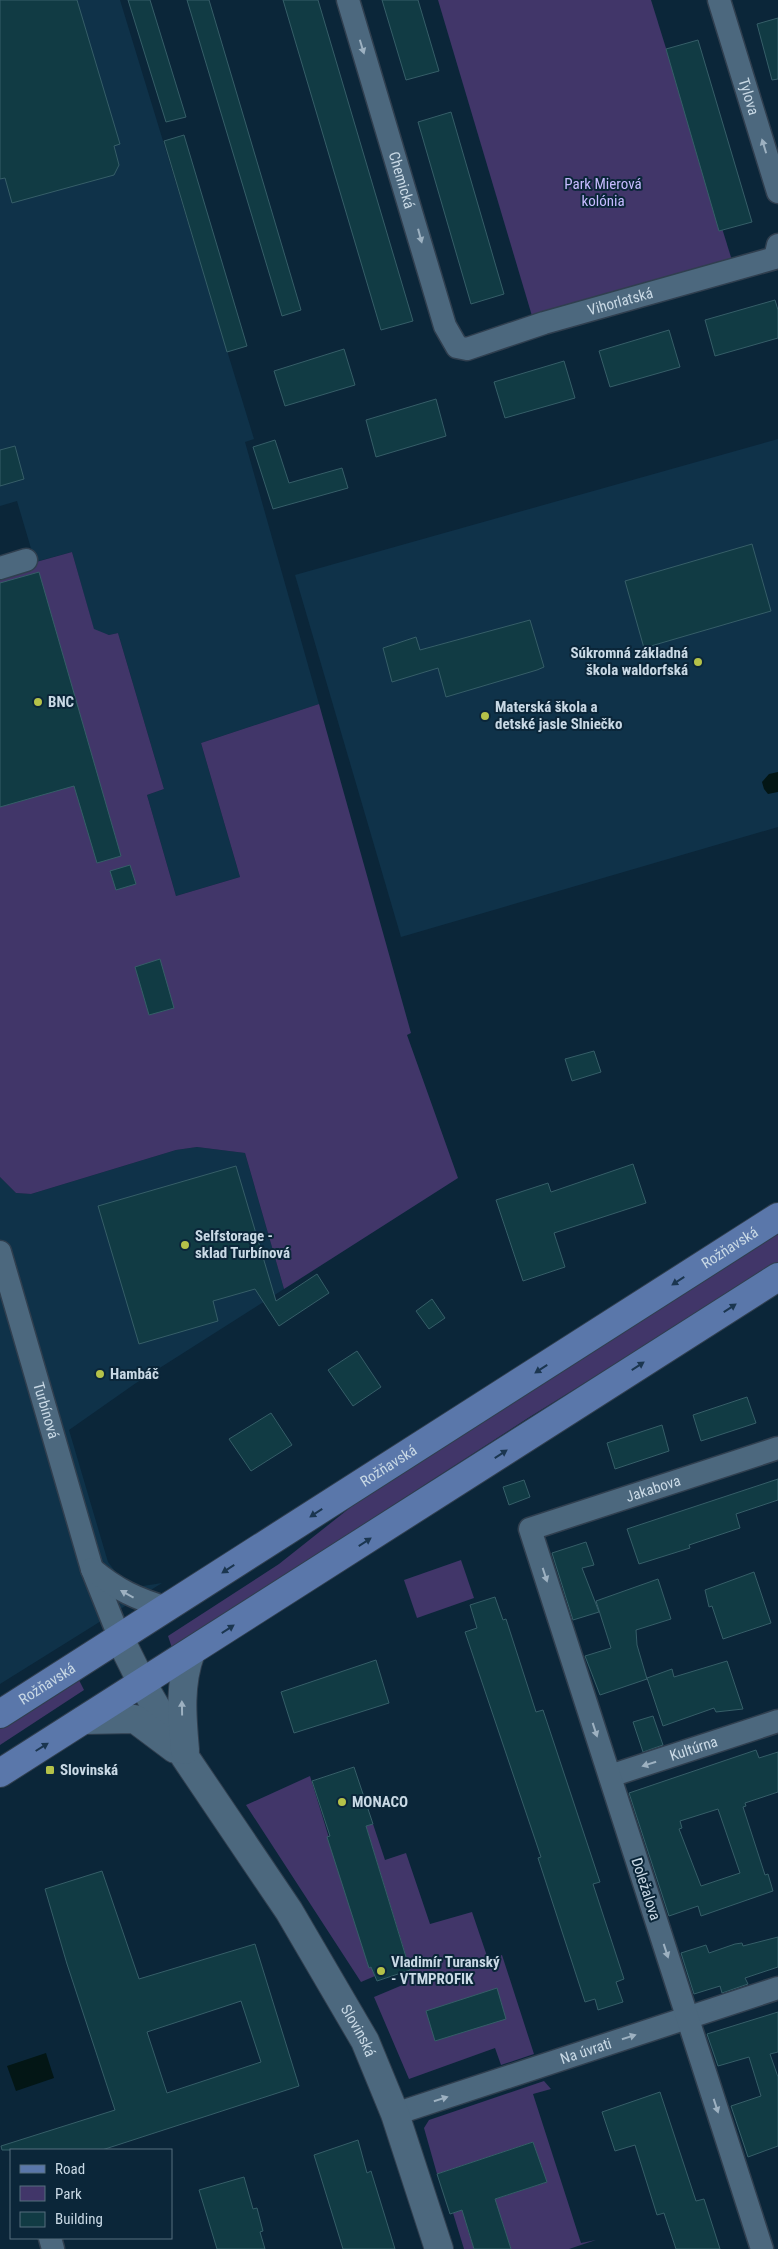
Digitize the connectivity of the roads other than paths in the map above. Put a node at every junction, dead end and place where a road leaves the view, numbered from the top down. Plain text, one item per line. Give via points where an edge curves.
1 (348, 0) edge
2 (719, 0) edge
3 (778, 192) edge
4 (777, 252) edge
5 (467, 349) joint
6 (26, 560) dead end
7 (0, 568) edge
8 (778, 1217) edge
9 (0, 1252) edge
10 (778, 1277) edge
11 (8, 1312) edge
12 (778, 1448) edge
13 (530, 1529) joint
14 (92, 1569) junction
15 (167, 1608) junction
16 (120, 1639) junction
17 (191, 1652) junction
18 (142, 1684) junction
19 (0, 1714) edge
20 (84, 1720) junction
21 (778, 1721) edge
22 (185, 1757) junction
23 (0, 1773) edge
24 (610, 1776) junction
25 (778, 1988) edge
26 (688, 2018) junction
27 (395, 2114) junction
28 (439, 2249) edge
29 (762, 2249) edge

1 -> 5 street, Chemická via 446,326 457,347
3 -> 2 street, Tylova
4 - 5 street, Vihorlatská
6 - 7 street
8 -> 15 main road, Rožňavská
9 - 11 street, Turbínová
17 -> 10 main road
11 - 14 street, Turbínová
12 - 13 street, Jakabova
13 -> 24 street, Doležalova
15 -> 14 street via 133,1597
14 - 16 street, Turbínová
15 - 16 main road, Rožňavská
16 - 18 street, Slovinská
16 - 19 main road, Rožňavská
17 - 18 main road
22 -> 17 street via 182,1688
18 - 20 main road
18 - 22 street, Slovinská
20 - 22 street, Slovinská via 135,1719
23 -> 20 main road
21 -> 24 street, Kultúrna
22 - 27 street, Slovinská via 308,1943 365,2041
24 -> 26 street, Doležalova
25 - 26 street, Na úvrati
27 -> 26 street, Na úvrati
26 -> 29 street, Doležalova
27 - 28 street, Slovinská

